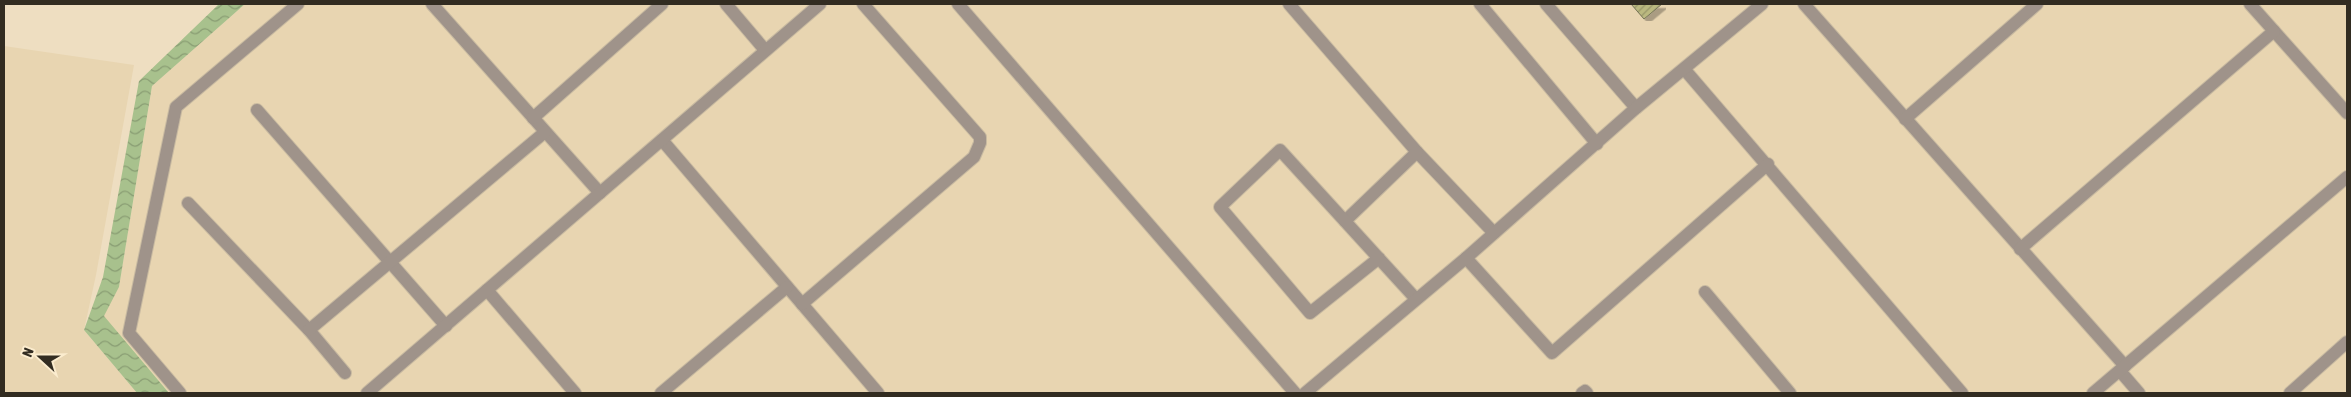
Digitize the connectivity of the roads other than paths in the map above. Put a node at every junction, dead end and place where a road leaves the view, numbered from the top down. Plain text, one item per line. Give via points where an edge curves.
1 (298, 4) edge
2 (432, 4) edge
3 (662, 4) edge
4 (726, 4) edge
5 (820, 4) edge
6 (863, 4) edge
7 (958, 4) edge
8 (1289, 4) edge
9 (1480, 4) edge
10 (1546, 4) edge
11 (1762, 4) edge
12 (1804, 4) edge
13 (2037, 4) edge
14 (2250, 4) edge
15 (2274, 31) junction
16 (765, 50) junction
17 (1685, 70) junction
18 (1636, 108) junction
19 (257, 110) dead end
20 (2347, 113) edge
21 (533, 118) junction
22 (1905, 119) junction
23 (545, 132) junction
24 (662, 140) junction
25 (1597, 144) junction
26 (1418, 152) junction
27 (1768, 164) junction
28 (2347, 177) edge
29 (600, 193) junction
30 (188, 204) dead end
31 (1345, 221) junction
32 (1494, 233) junction
33 (2020, 249) junction
34 (1378, 258) junction
35 (1466, 258) junction
36 (390, 262) junction
37 (787, 287) junction
38 (488, 290) junction
39 (1705, 292) dead end
40 (1416, 299) junction
41 (802, 304) junction
42 (446, 326) junction
43 (309, 330) junction
44 (2347, 342) edge
45 (2122, 368) junction
46 (346, 372) dead end
47 (180, 393) edge
48 (367, 393) edge
49 (575, 393) edge
50 (661, 393) edge
51 (878, 393) edge
52 (1295, 393) edge
53 (1305, 393) edge
54 (1582, 393) edge
55 (1587, 393) edge
56 (1790, 393) edge
57 (1962, 393) edge
58 (2093, 393) edge
59 (2139, 393) edge
60 (2290, 393) edge

1 - 47 lane via 176,107 129,333
2 - 21 lane
3 - 21 lane
4 - 16 lane
5 - 16 lane
6 - 41 lane via 980,137 980,143 974,157
7 - 52 lane
8 - 26 lane
9 - 25 lane
10 - 18 lane
11 - 17 lane
12 - 22 lane
13 - 22 lane
14 - 15 lane
15 - 20 lane
15 - 33 lane
16 - 24 lane
17 - 18 lane
17 - 27 lane
18 - 25 lane
19 - 36 lane
21 - 23 lane
22 - 33 lane
23 - 29 lane
23 - 36 lane
24 - 29 lane
24 - 37 lane
25 - 32 lane
26 - 31 lane
26 - 32 lane
27 - 35 lane via 1552,353
27 - 57 lane
28 - 45 lane
29 - 38 lane
30 - 43 lane
31 - 34 lane
31 - 34 lane via 1280,150 1220,207 1310,312
32 - 35 lane
33 - 45 lane
34 - 40 lane
35 - 40 lane
36 - 42 lane
36 - 43 lane
37 - 41 lane
37 - 50 lane
38 - 42 lane
38 - 49 lane
39 - 56 lane
40 - 53 lane
41 - 51 lane
42 - 48 lane
43 - 46 lane
44 - 60 lane
45 - 58 lane
45 - 59 lane
54 - 55 lane

